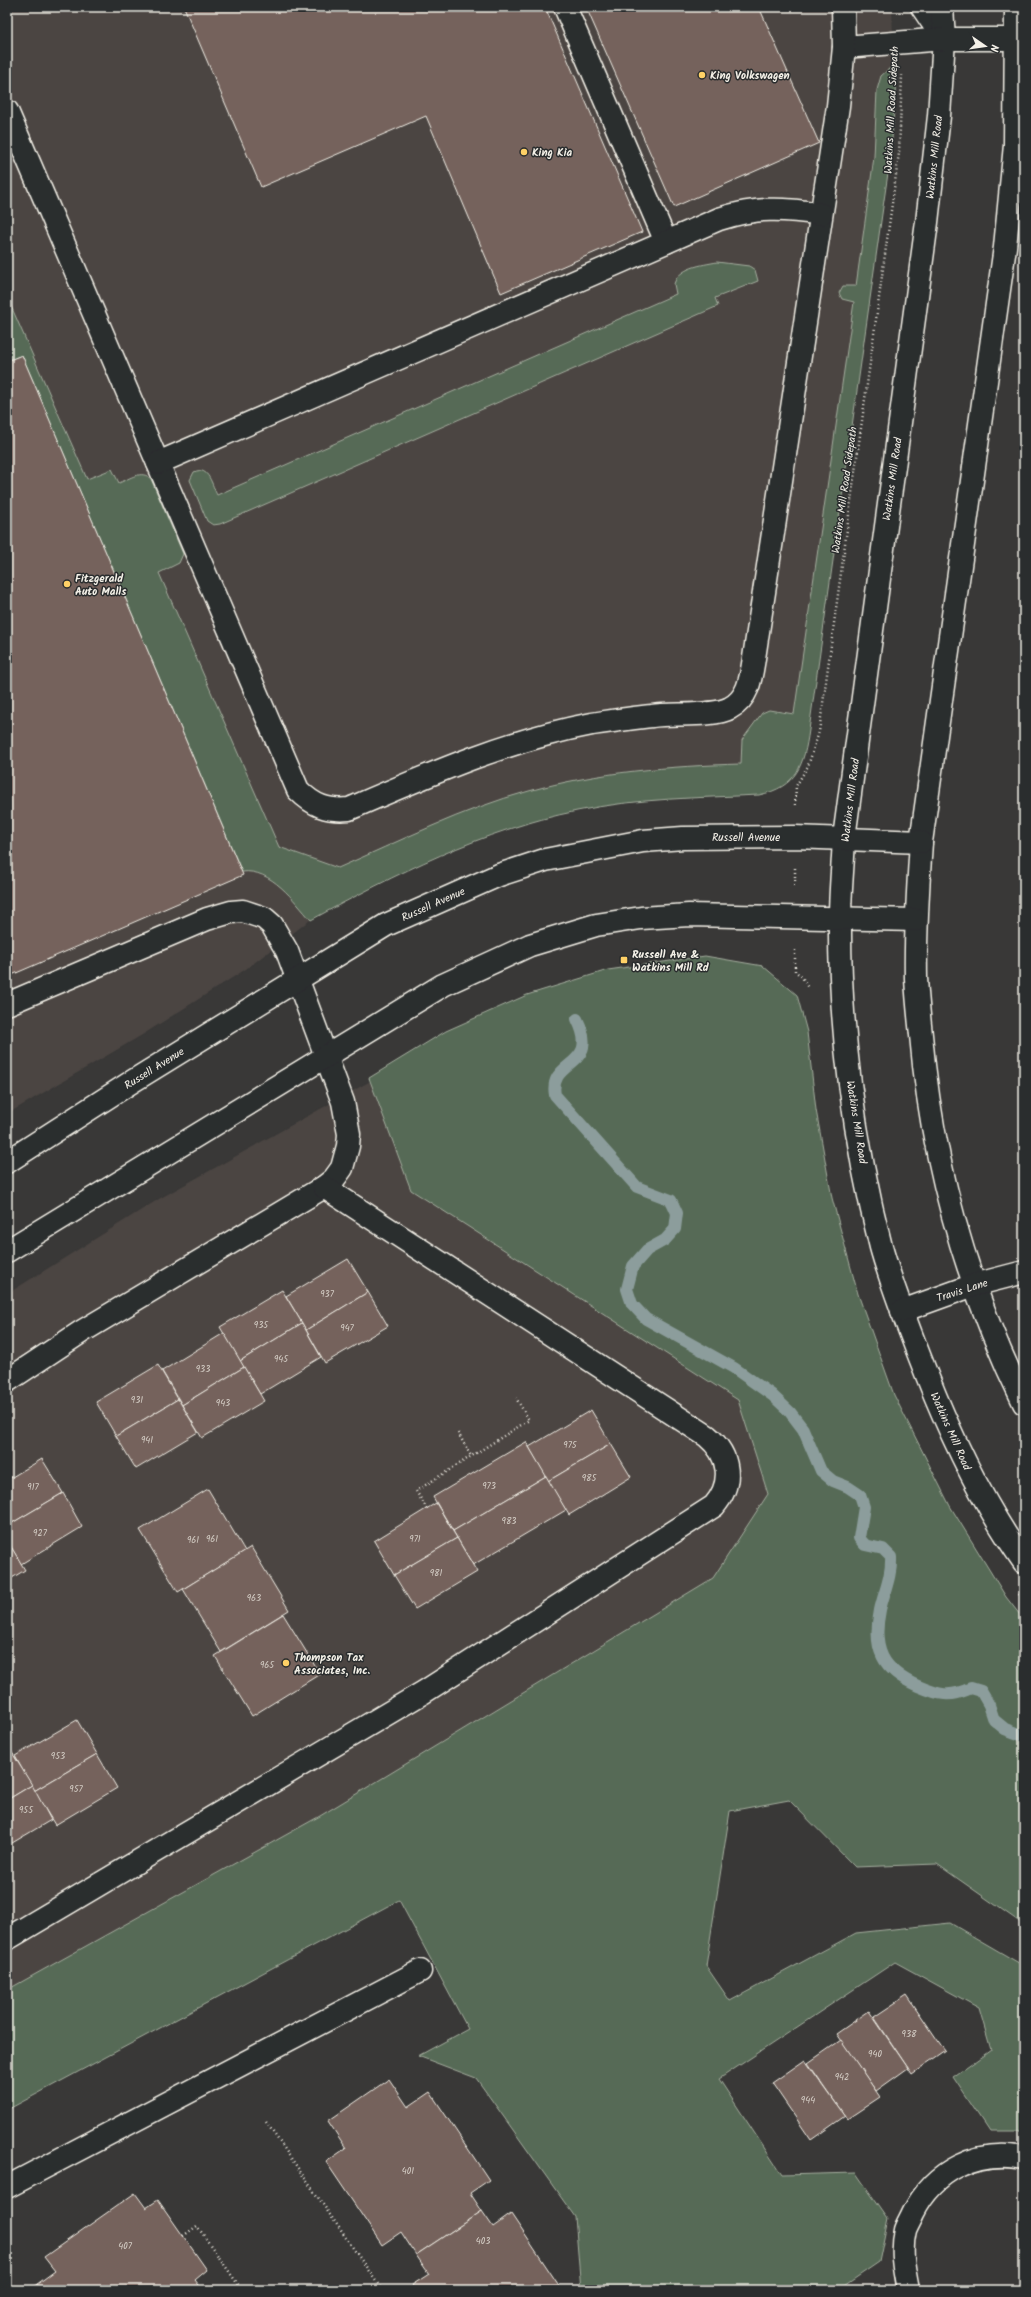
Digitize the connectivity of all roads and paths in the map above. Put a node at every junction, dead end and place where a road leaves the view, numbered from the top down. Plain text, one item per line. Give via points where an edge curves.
1 (564, 7) edge
2 (843, 7) edge
3 (922, 7) edge
4 (942, 7) edge
5 (1016, 7) edge
6 (944, 39) junction
7 (1020, 39) edge
8 (903, 42) junction
9 (844, 47) junction
10 (7, 111) edge
11 (821, 214) junction
12 (666, 242) junction
13 (158, 463) junction
14 (795, 837) junction
15 (844, 838) junction
16 (920, 842) junction
17 (795, 917) junction
18 (840, 918) junction
19 (916, 920) junction
20 (795, 971) dead end
21 (299, 980) junction
22 (7, 1004) edge
23 (327, 1056) junction
24 (7, 1162) edge
25 (324, 1187) junction
26 (7, 1251) edge
27 (1024, 1272) edge
28 (974, 1285) junction
29 (902, 1311) junction
30 (7, 1381) edge
31 (516, 1398) dead end
32 (1024, 1403) edge
33 (458, 1433) dead end
34 (471, 1456) junction
35 (427, 1509) dead end
36 (1024, 1562) edge
37 (7, 1939) edge
38 (420, 1971) dead end
39 (266, 2122) dead end
40 (1024, 2158) edge
41 (7, 2187) edge
42 (183, 2236) dead end
43 (242, 2290) edge
44 (382, 2290) edge
45 (908, 2290) edge

1 - 12 street
2 - 9 street
3 - 6 street
4 - 6 street, Watkins Mill Road
5 - 7 street
6 - 7 street
6 - 8 street
6 - 15 street, Watkins Mill Road via 939,116 927,222
7 - 16 street via 1015,145 1005,247
8 - 9 street
8 - 14 path, Watkins Mill Road Sidepath via 899,153 819,732 808,766 796,786
9 - 11 street via 838,106
10 - 13 street
11 - 12 street via 788,209 754,210 719,219
11 - 13 street via 751,678 744,696 721,712 645,716 534,737 431,773 349,809 322,808 309,801 298,790
12 - 13 street
14 - 15 street, Russell Avenue
14 - 17 path, Watkins Mill Road Sidepath
14 - 21 street, Russell Avenue via 643,840 545,860 499,875 386,925
15 - 16 street, Russell Avenue
15 - 18 street, Watkins Mill Road
16 - 19 street
17 - 18 street
17 - 20 path, Watkins Mill Road Sidepath
17 - 23 street via 689,914 596,925 530,945 443,985
18 - 19 street
18 - 29 street, Watkins Mill Road via 845,1036 858,1140 881,1247
19 - 28 street via 916,980 924,1071 936,1150 954,1226
21 - 22 street via 287,951 272,926 264,918 243,911 231,912 182,929
21 - 23 street
21 - 24 street, Russell Avenue via 133,1081
23 - 25 street via 343,1102 349,1134 342,1168
23 - 26 street
25 - 30 street via 81,1332
25 - 37 street via 715,1442 725,1458 725,1489 721,1498 710,1508 424,1692
27 - 28 street, Travis Lane
28 - 29 street, Travis Lane
28 - 32 street via 1001,1356
29 - 36 street, Watkins Mill Road via 936,1399 969,1473
31 - 34 path via 529,1420
33 - 34 path
34 - 35 path via 416,1491
38 - 41 street
39 - 44 path
40 - 45 street via 1006,2155 973,2160 943,2175 920,2199 906,2229 902,2263
42 - 43 path via 197,2226

